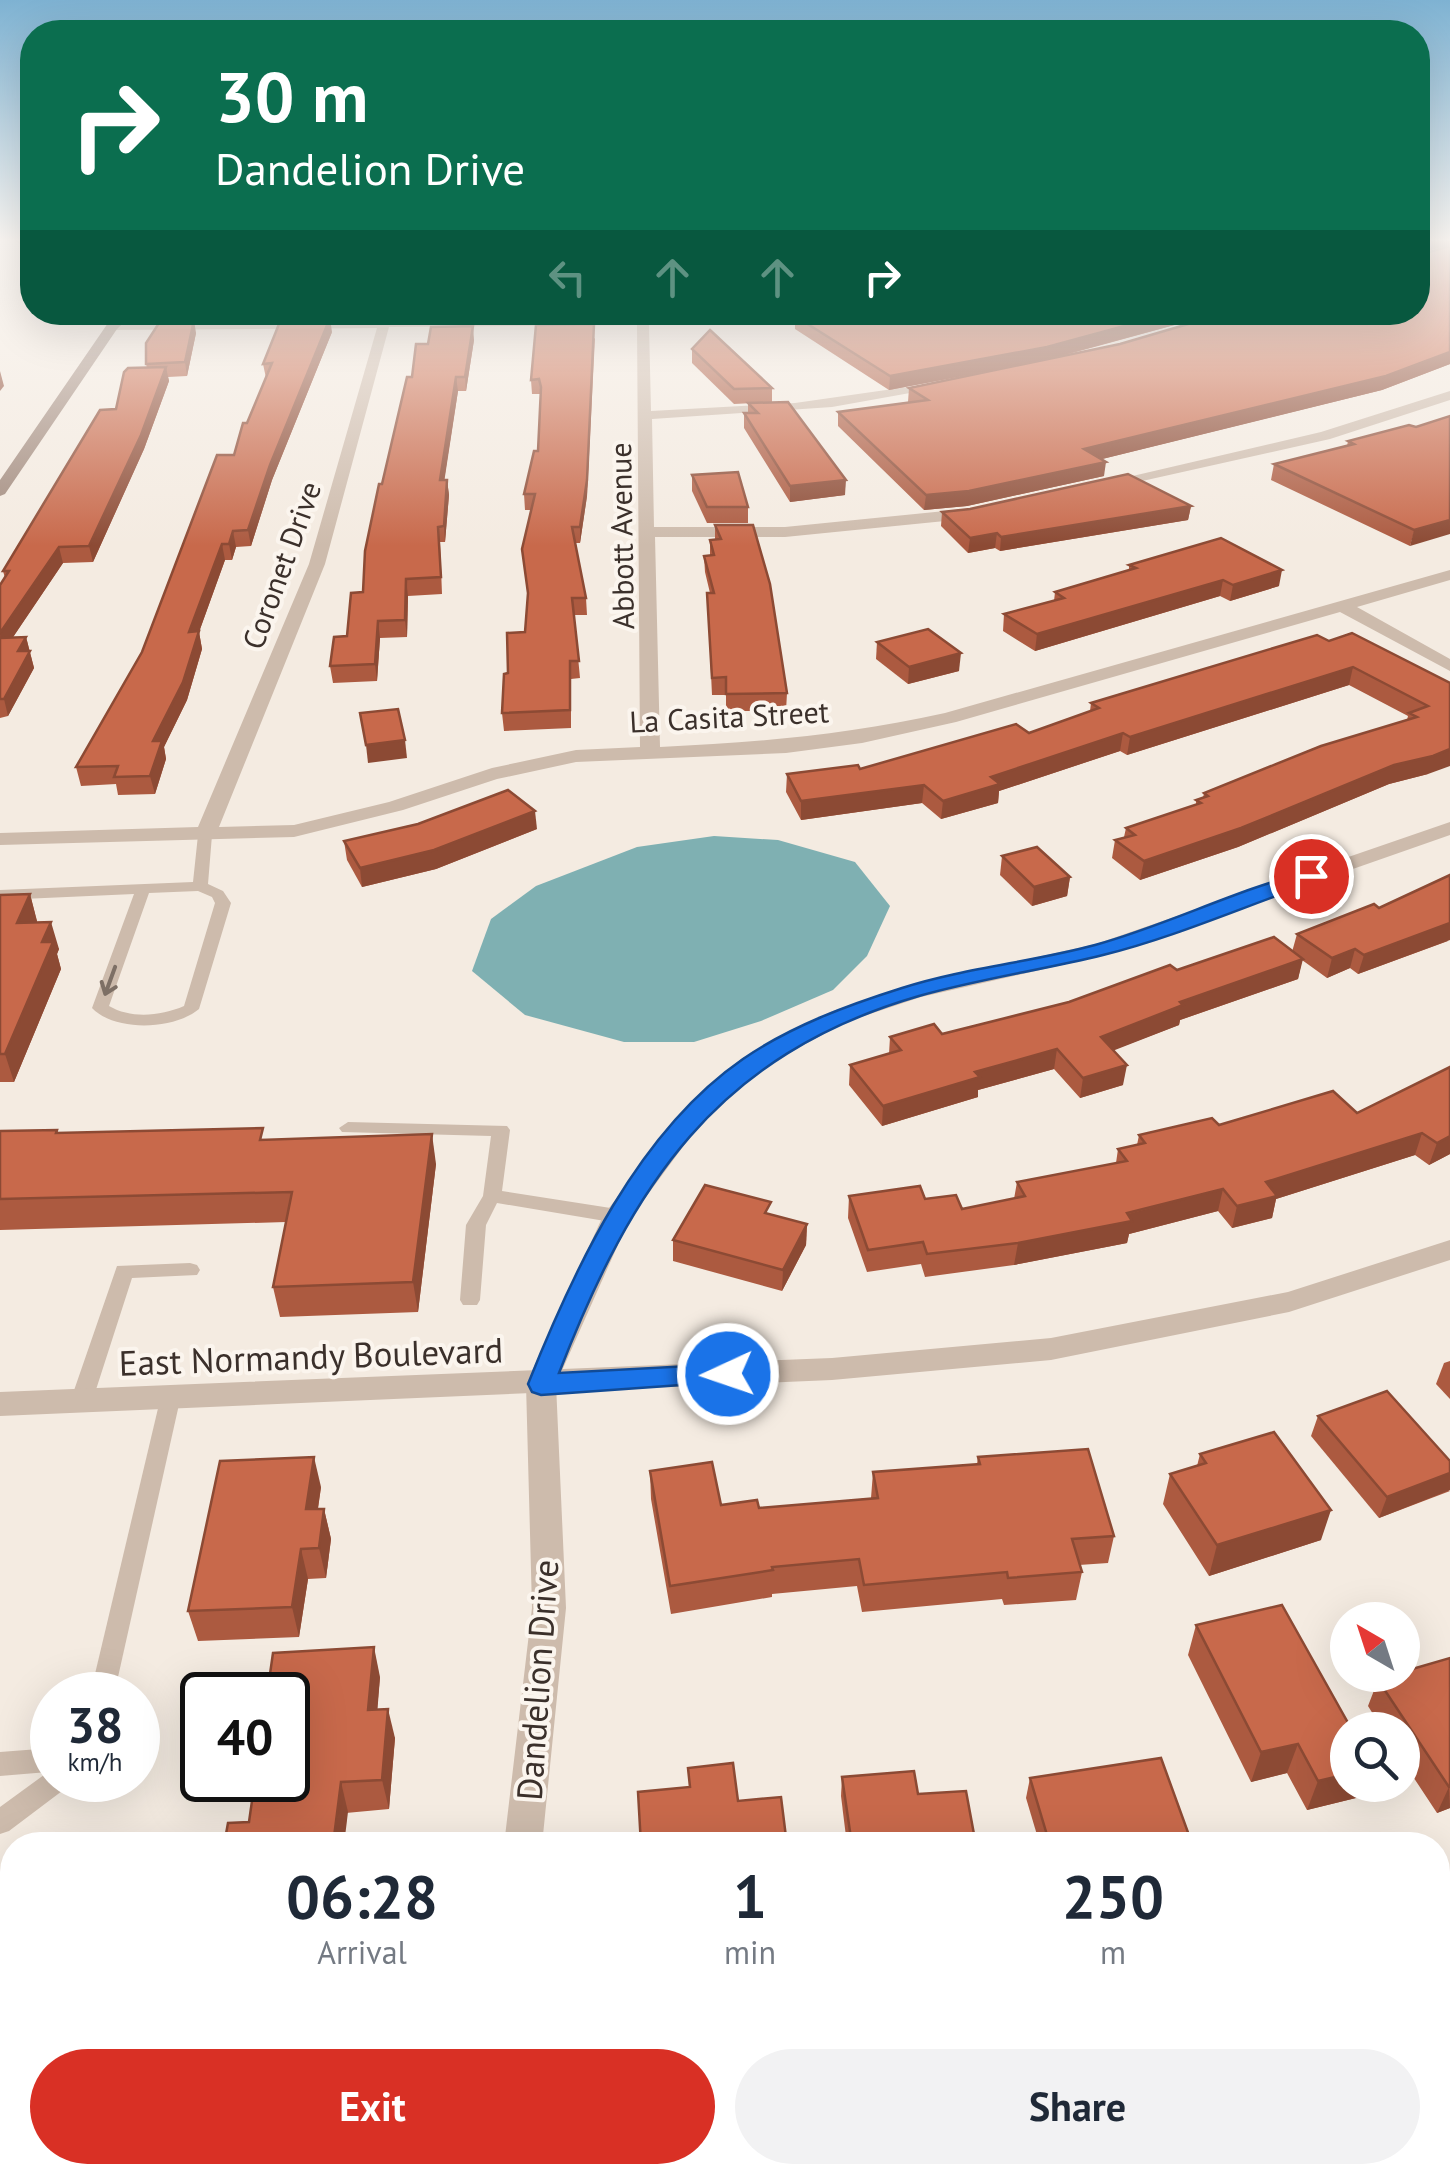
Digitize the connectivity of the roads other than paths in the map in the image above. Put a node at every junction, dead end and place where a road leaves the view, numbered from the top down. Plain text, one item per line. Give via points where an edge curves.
1 (101, 342) edge
2 (384, 342) edge
3 (645, 342) edge
4 (966, 382) edge
5 (1450, 395) edge
6 (647, 415) junction
7 (3, 482) edge
8 (1081, 490) edge
9 (987, 510) edge
10 (650, 532) junction
11 (1450, 576) edge
12 (1343, 606) junction
13 (1450, 666) edge
14 (650, 751) junction
15 (1450, 828) edge
16 (205, 835) junction
17 (0, 839) edge
18 (200, 886) junction
19 (143, 889) junction
20 (0, 895) edge
21 (348, 1128) dead end
22 (492, 1196) junction
23 (618, 1216) junction
24 (1450, 1250) edge
25 (190, 1270) dead end
26 (470, 1300) dead end
27 (541, 1384) junction
28 (170, 1400) junction
29 (81, 1402) junction
30 (0, 1404) edge
31 (107, 1672) edge
32 (30, 1762) edge
33 (0, 1764) edge
34 (30, 1800) edge
35 (0, 1822) edge
36 (524, 1832) edge

1 - 7 main road
2 - 16 street, Coronet Drive via 317,564
3 - 6 street, Abbott Avenue
4 - 6 street via 874,400
5 - 8 street via 1326,436
6 - 10 street, Abbott Avenue
9 - 10 street via 784,532
10 - 14 street, Abbott Avenue
11 - 12 street, La Casita Street
12 - 13 street
12 - 14 street, La Casita Street via 862,737
14 - 16 street, La Casita Street via 576,756 492,774 294,831
15 - 23 street, Dandelion Drive via 1102,949 914,991 838,1017 750,1064 687,1123
16 - 17 street, La Casita Street
16 - 18 lane
18 - 19 lane
19 -> 18 lane via 100,1008 117,1018 180,1016 191,1009 223,903
19 - 20 lane
21 - 22 lane via 501,1130
22 - 23 lane
22 - 26 lane via 476,1225
23 - 27 street, Dandelion Drive
24 - 27 street, East Normandy Boulevard via 1289,1302 1051,1349
25 - 29 lane via 124,1271
27 - 28 street, East Normandy Boulevard
27 - 36 street, Dandelion Drive via 550,1608
28 - 29 street, East Normandy Boulevard
28 - 31 lane
29 - 30 street, East Normandy Boulevard
32 - 33 lane
34 - 35 lane

